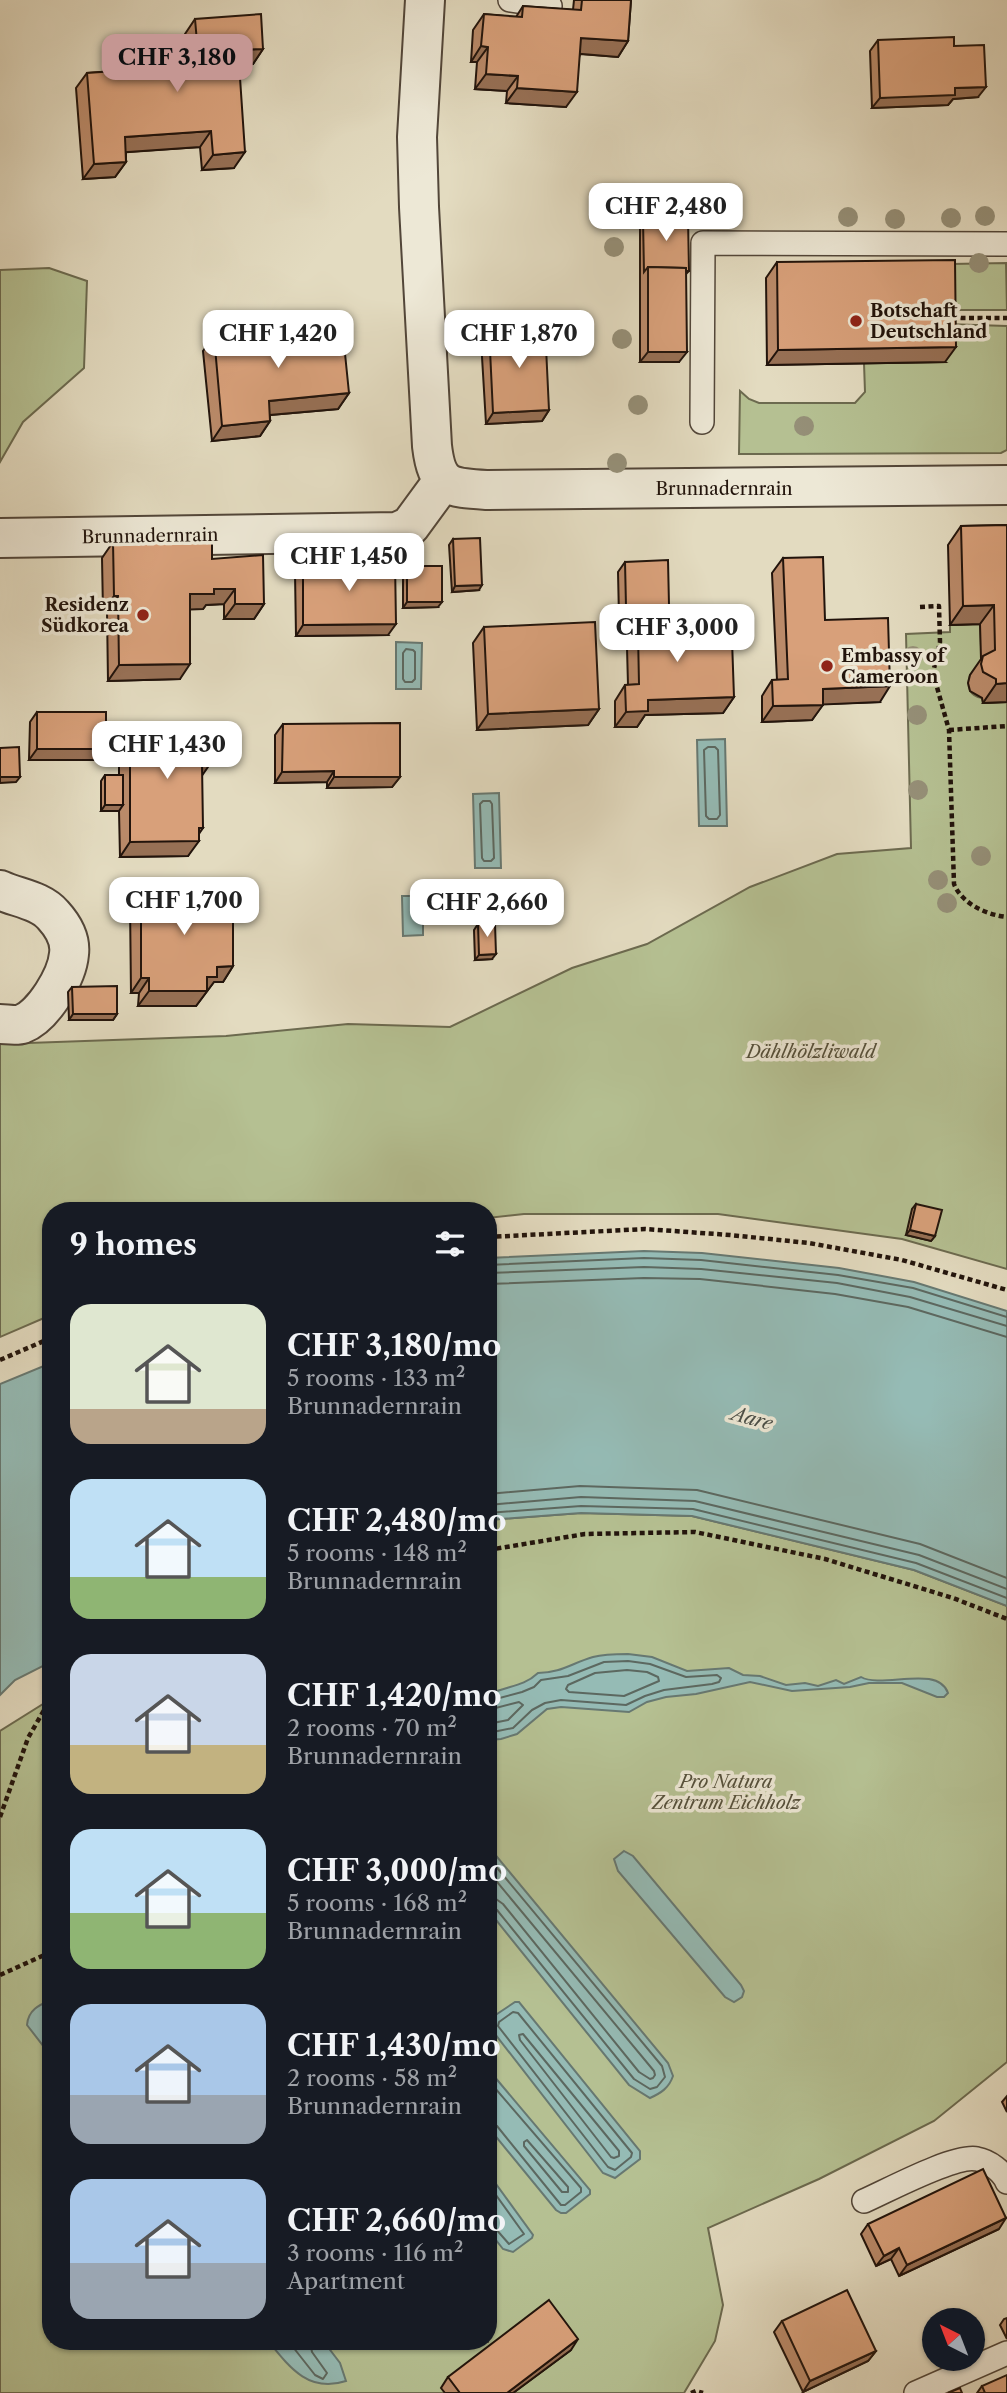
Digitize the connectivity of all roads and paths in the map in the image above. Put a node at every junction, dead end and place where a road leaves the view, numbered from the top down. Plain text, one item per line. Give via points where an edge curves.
1 (425, 0) edge
2 (510, 0) edge
3 (550, 6) edge
4 (1007, 244) edge
5 (944, 317) edge
6 (1007, 318) edge
7 (702, 422) dead end
8 (443, 481) junction
9 (1007, 485) edge
10 (0, 538) edge
11 (920, 607) dead end
12 (1007, 726) edge
13 (949, 730) junction
14 (0, 890) edge
15 (1007, 917) edge
16 (0, 1024) edge
17 (497, 1237) edge
18 (1007, 1290) edge
19 (42, 1342) edge
20 (0, 1360) edge
21 (497, 1549) edge
22 (1007, 1619) edge
23 (42, 1714) edge
24 (0, 1817) edge
25 (42, 1956) edge
26 (0, 1975) edge
27 (1007, 2182) edge
28 (864, 2201) dead end
29 (1007, 2353) edge
30 (691, 2393) edge
31 (703, 2393) edge
32 (916, 2393) edge

1 - 8 street via 418,99 419,207 432,446
2 - 3 lane
4 - 7 lane via 704,243
5 - 6 path
8 - 9 street, Brunnadernrain via 458,488 488,490
8 - 10 street, Brunnadernrain via 410,526 397,532
11 - 13 path via 939,606 940,642 933,673
12 - 13 path
13 - 15 path via 954,884 958,894 990,916
14 - 16 street via 52,913 66,933 69,954 44,1008 21,1024
17 - 18 path via 645,1229 809,1243 902,1260
19 - 20 path
21 - 22 path via 585,1534 695,1532 825,1559
23 - 24 path via 28,1738
25 - 26 path
27 - 28 lane via 1003,2173 978,2159 956,2161
29 - 32 lane
30 - 31 path

